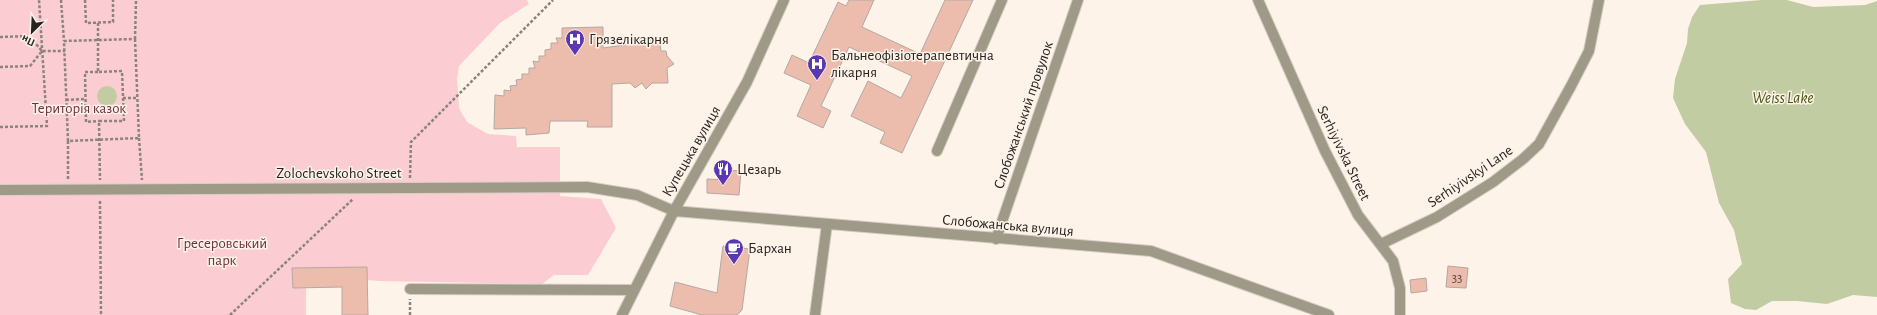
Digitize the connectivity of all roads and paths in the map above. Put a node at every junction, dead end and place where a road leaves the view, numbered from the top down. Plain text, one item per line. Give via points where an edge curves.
1 (39, 0) edge
2 (61, 0) edge
3 (85, 0) edge
4 (113, 0) edge
5 (136, 0) edge
6 (553, 0) edge
7 (1002, 0) edge
8 (1078, 0) edge
9 (1258, 0) edge
10 (1598, 0) edge
11 (780, 1) edge
12 (98, 22) junction
13 (0, 37) edge
14 (135, 39) junction
15 (98, 40) junction
16 (64, 41) junction
17 (64, 50) junction
18 (42, 51) junction
19 (0, 66) edge
20 (98, 72) junction
21 (123, 98) junction
22 (138, 98) junction
23 (66, 100) junction
24 (86, 100) junction
25 (99, 121) junction
26 (0, 127) edge
27 (139, 138) junction
28 (99, 140) junction
29 (68, 141) junction
30 (937, 151) dead end
31 (365, 188) junction
32 (410, 188) junction
33 (143, 189) junction
34 (0, 190) edge
35 (68, 190) junction
36 (100, 190) junction
37 (674, 211) junction
38 (827, 224) junction
39 (996, 239) junction
40 (1381, 244) junction
41 (410, 289) joint
42 (633, 290) junction
43 (101, 315) edge
44 (230, 315) edge
45 (410, 315) edge
46 (622, 315) edge
47 (815, 315) edge
48 (1329, 315) edge
49 (1400, 315) edge

1 - 18 path
2 - 16 path
3 - 12 path via 86,23
4 - 12 path via 113,22
5 - 14 path
6 - 32 path via 411,142
7 - 30 street
8 - 39 street, Слобожанський провулок
9 - 40 street, Serhiyivska Street via 1329,158 1358,215
10 - 40 street, Serhiyivskyi Lane via 1589,51 1539,144 1494,182 1437,217
11 - 37 street, Купецька вулиця via 747,82
12 - 15 path
13 - 18 path via 29,36
14 - 15 path
14 - 22 path
15 - 16 path
15 - 20 path
16 - 17 path
17 - 18 path
17 - 23 path
18 - 19 path via 30,66
18 - 26 path via 46,126
20 - 21 path via 122,72
20 - 24 path via 85,72
21 - 22 path
21 - 25 path via 124,121
22 - 27 path
23 - 24 path
23 - 29 path
24 - 25 path via 86,122
25 - 28 path
27 - 28 path
27 - 33 path
28 - 29 path
28 - 36 path
29 - 35 path
31 - 32 street, Zolochevskoho Street
31 - 33 street, Zolochevskoho Street
31 - 44 path
32 - 37 street, Zolochevskoho Street via 588,187 637,195
33 - 36 street, Zolochevskoho Street
34 - 35 street, Zolochevskoho Street
35 - 36 street, Zolochevskoho Street
36 - 43 path
37 - 38 street, Слобожанська вулиця
37 - 42 street, Купецька вулиця
38 - 39 street, Слобожанська вулиця
38 - 47 street
39 - 48 street, Слобожанська вулиця via 1151,251
40 - 49 street, Serhiyivska Street via 1395,268 1400,288
41 - 42 street
41 - 45 path
42 - 46 street, Купецька вулиця

